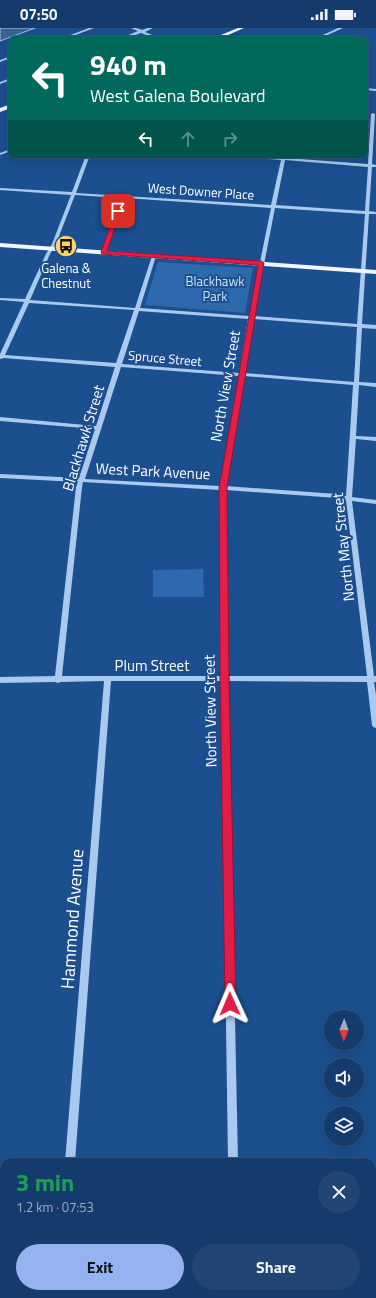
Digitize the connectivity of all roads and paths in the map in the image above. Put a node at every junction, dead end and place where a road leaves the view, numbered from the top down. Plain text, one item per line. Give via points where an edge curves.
1 (92, 28) edge
2 (133, 28) edge
3 (151, 28) edge
4 (242, 28) edge
5 (341, 28) edge
6 (142, 32) junction
7 (70, 36) edge
8 (131, 36) edge
9 (152, 36) edge
10 (222, 36) edge
11 (323, 36) edge
12 (373, 114) dead end
13 (374, 126) edge
14 (87, 158) edge
15 (283, 158) edge
16 (294, 158) edge
17 (370, 165) junction
18 (376, 166) edge
19 (0, 188) edge
20 (74, 193) junction
21 (123, 197) junction
22 (274, 207) junction
23 (367, 213) junction
24 (376, 213) edge
25 (0, 245) edge
26 (51, 249) junction
27 (104, 252) junction
28 (154, 256) junction
29 (261, 263) junction
30 (362, 271) junction
31 (376, 272) edge
32 (0, 299) edge
33 (27, 301) junction
34 (136, 309) junction
35 (252, 318) junction
36 (359, 326) junction
37 (376, 327) edge
38 (1, 357) edge
39 (119, 365) junction
40 (242, 375) junction
41 (355, 383) junction
42 (376, 385) edge
43 (0, 419) edge
44 (99, 428) junction
45 (352, 437) junction
46 (376, 439) edge
47 (0, 476) edge
48 (82, 480) junction
49 (223, 488) junction
50 (349, 499) junction
51 (376, 502) edge
52 (108, 678) junction
53 (224, 678) junction
54 (373, 679) edge
55 (0, 680) edge
56 (58, 680) junction
57 (376, 725) edge
58 (70, 1158) edge
59 (233, 1158) edge

1 - 7 street
2 - 6 street
3 - 6 street
4 - 10 main road
5 - 11 street
6 - 8 street
6 - 9 street
12 - 13 street, North May Street
13 - 17 street, North May Street
14 - 20 street
15 - 22 street, North View Street
16 - 17 street
17 - 18 street
17 - 23 street, North May Street
19 - 20 street, West Downer Place
20 - 21 street, West Downer Place
20 - 26 street
21 - 22 street, West Downer Place
21 - 27 street
22 - 23 street, West Downer Place
22 - 29 street, North View Street
23 - 24 street, West Downer Place
23 - 30 street, North May Street
25 - 26 main road
26 - 27 main road
26 - 33 street
27 - 28 main road
28 - 29 main road
28 - 34 street, Blackhawk Street
29 - 30 main road
29 - 35 street, North View Street
30 - 31 main road
30 - 36 street, North May Street
32 - 33 street
33 - 34 street
33 - 38 street
34 - 35 street
34 - 39 street, Blackhawk Street
35 - 36 street
35 - 40 street, North View Street
36 - 37 street
36 - 41 street, North May Street
38 - 39 street, Spruce Street
39 - 40 street, Spruce Street
39 - 44 street, Blackhawk Street
40 - 41 street, Spruce Street
40 - 49 street, North View Street
41 - 42 street, Spruce Street
41 - 45 street, North May Street
43 - 44 street
44 - 48 street, Blackhawk Street
45 - 46 street
45 - 50 street, North May Street
47 - 48 street, West Park Avenue
48 - 49 street, West Park Avenue
48 - 56 street, Blackhawk Street via 79,488
49 - 50 street, West Park Avenue
49 - 53 street, North View Street
50 - 51 street, West Park Avenue
50 - 54 street, North May Street
52 - 53 street, Plum Street
52 - 56 street, Plum Street
52 - 58 street, Hammond Avenue
53 - 54 street, Plum Street
53 - 59 street, North View Street
54 - 57 street, North May Street
55 - 56 street, Plum Street

